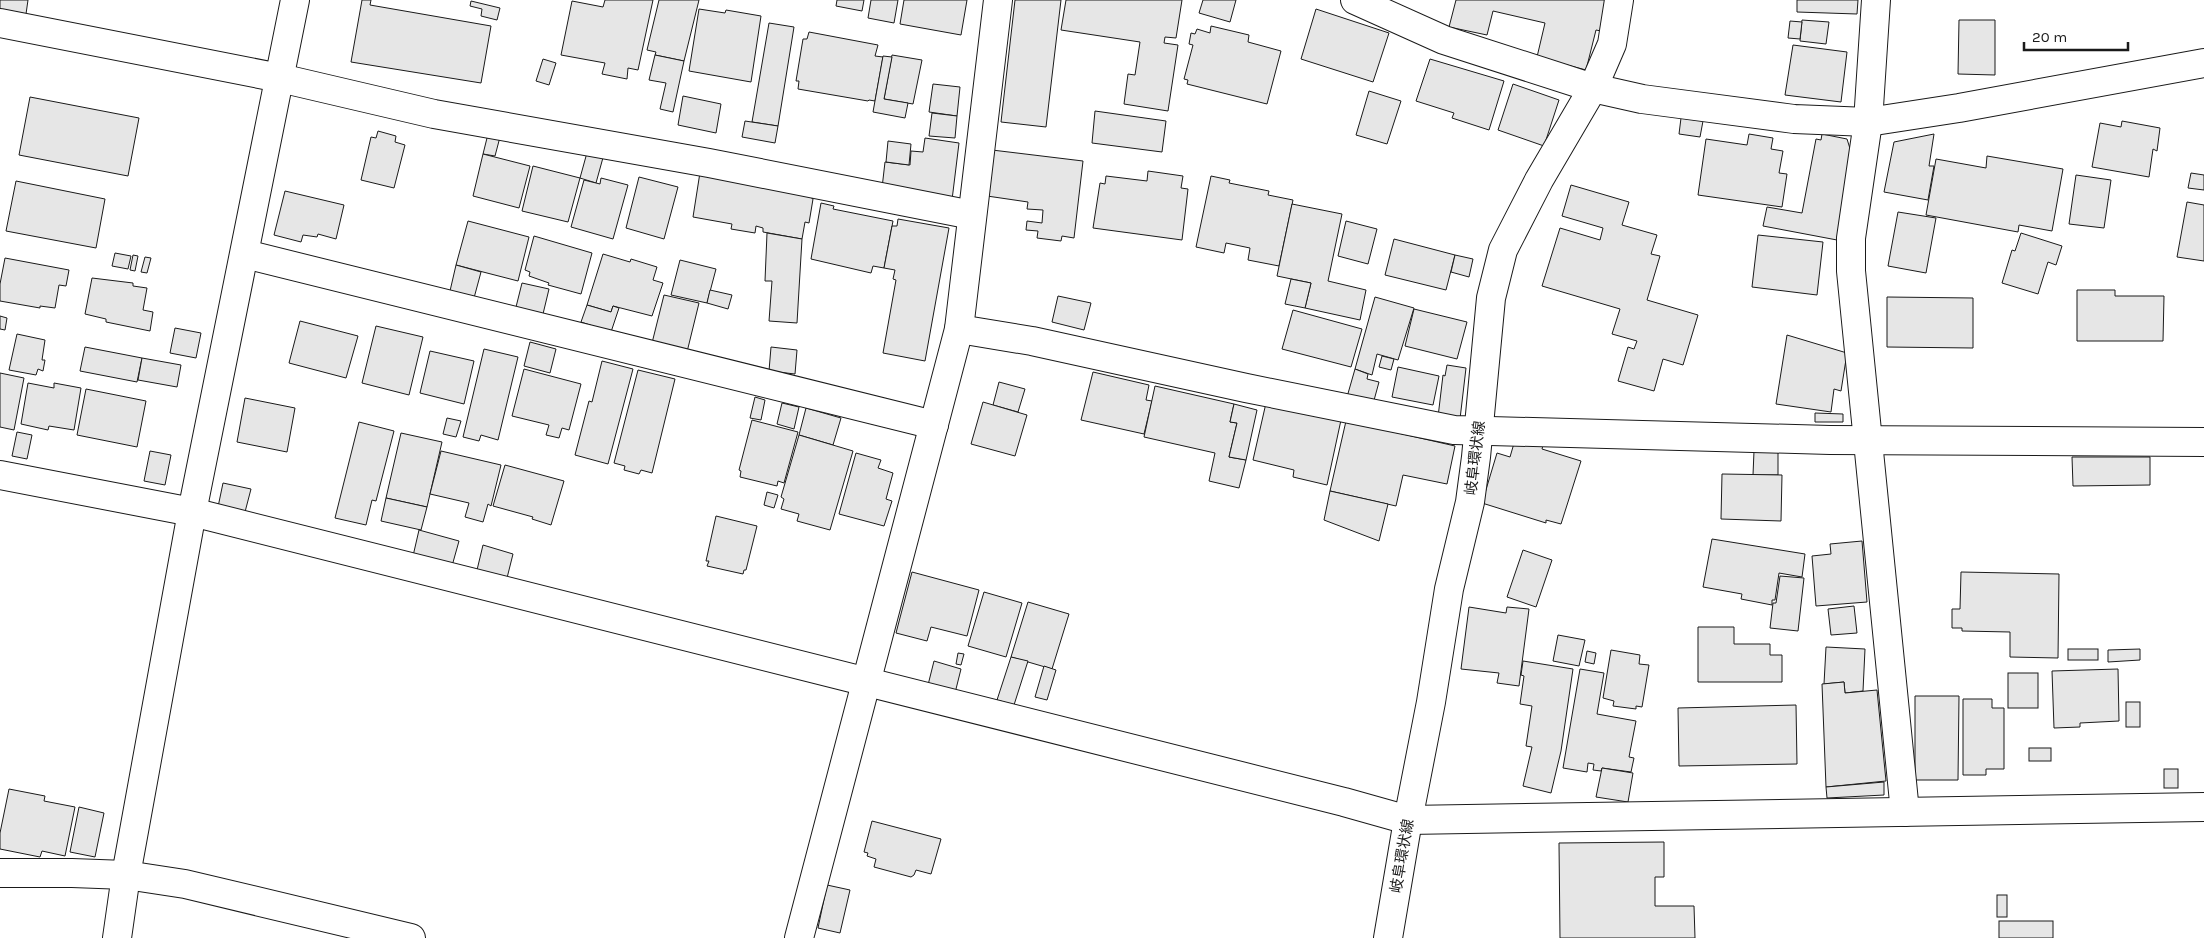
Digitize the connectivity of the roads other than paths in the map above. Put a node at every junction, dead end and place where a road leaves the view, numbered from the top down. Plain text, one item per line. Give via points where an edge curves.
1 (295, 0) edge
2 (998, 0) edge
3 (1355, 0) edge
4 (1619, 0) edge
5 (1876, 0) edge
6 (0, 23) edge
7 (2204, 63) edge
8 (280, 78) junction
9 (1593, 88) junction
10 (1868, 122) junction
11 (972, 215) junction
12 (244, 254) junction
13 (959, 329) junction
14 (934, 425) junction
15 (1479, 430) junction
16 (1868, 440) junction
17 (2204, 442) edge
18 (0, 475) edge
19 (192, 512) junction
20 (867, 683) junction
21 (2204, 807) edge
22 (1905, 812) junction
23 (1408, 820) junction
24 (0, 873) edge
25 (126, 876) junction
26 (117, 938) edge
27 (411, 938) edge
28 (799, 938) edge
29 (1388, 938) edge

1 - 8 street
2 - 11 street
3 - 9 street via 1444,40
4 - 9 street, 岐阜環状線 via 1612,44
5 - 10 street
6 - 8 street
7 - 10 street
8 - 11 street via 434,114 709,163
8 - 12 street
9 - 10 street via 1794,119
9 - 15 street, 岐阜環状線 via 1504,250 1491,298
10 - 16 street via 1851,238 1851,271
11 - 13 street
12 - 14 street
12 - 19 street
13 - 14 street
13 - 15 street via 1032,341 1454,430
14 - 20 street
15 - 16 street
15 - 23 street, 岐阜環状線 via 1470,502 1449,589
16 - 17 street
16 - 22 street
18 - 19 street
19 - 20 street
19 - 25 street
20 - 23 street
20 - 28 street
21 - 22 street
22 - 23 street
23 - 29 street, 岐阜環状線
24 - 25 street via 72,872
25 - 26 street
25 - 27 street via 185,884

